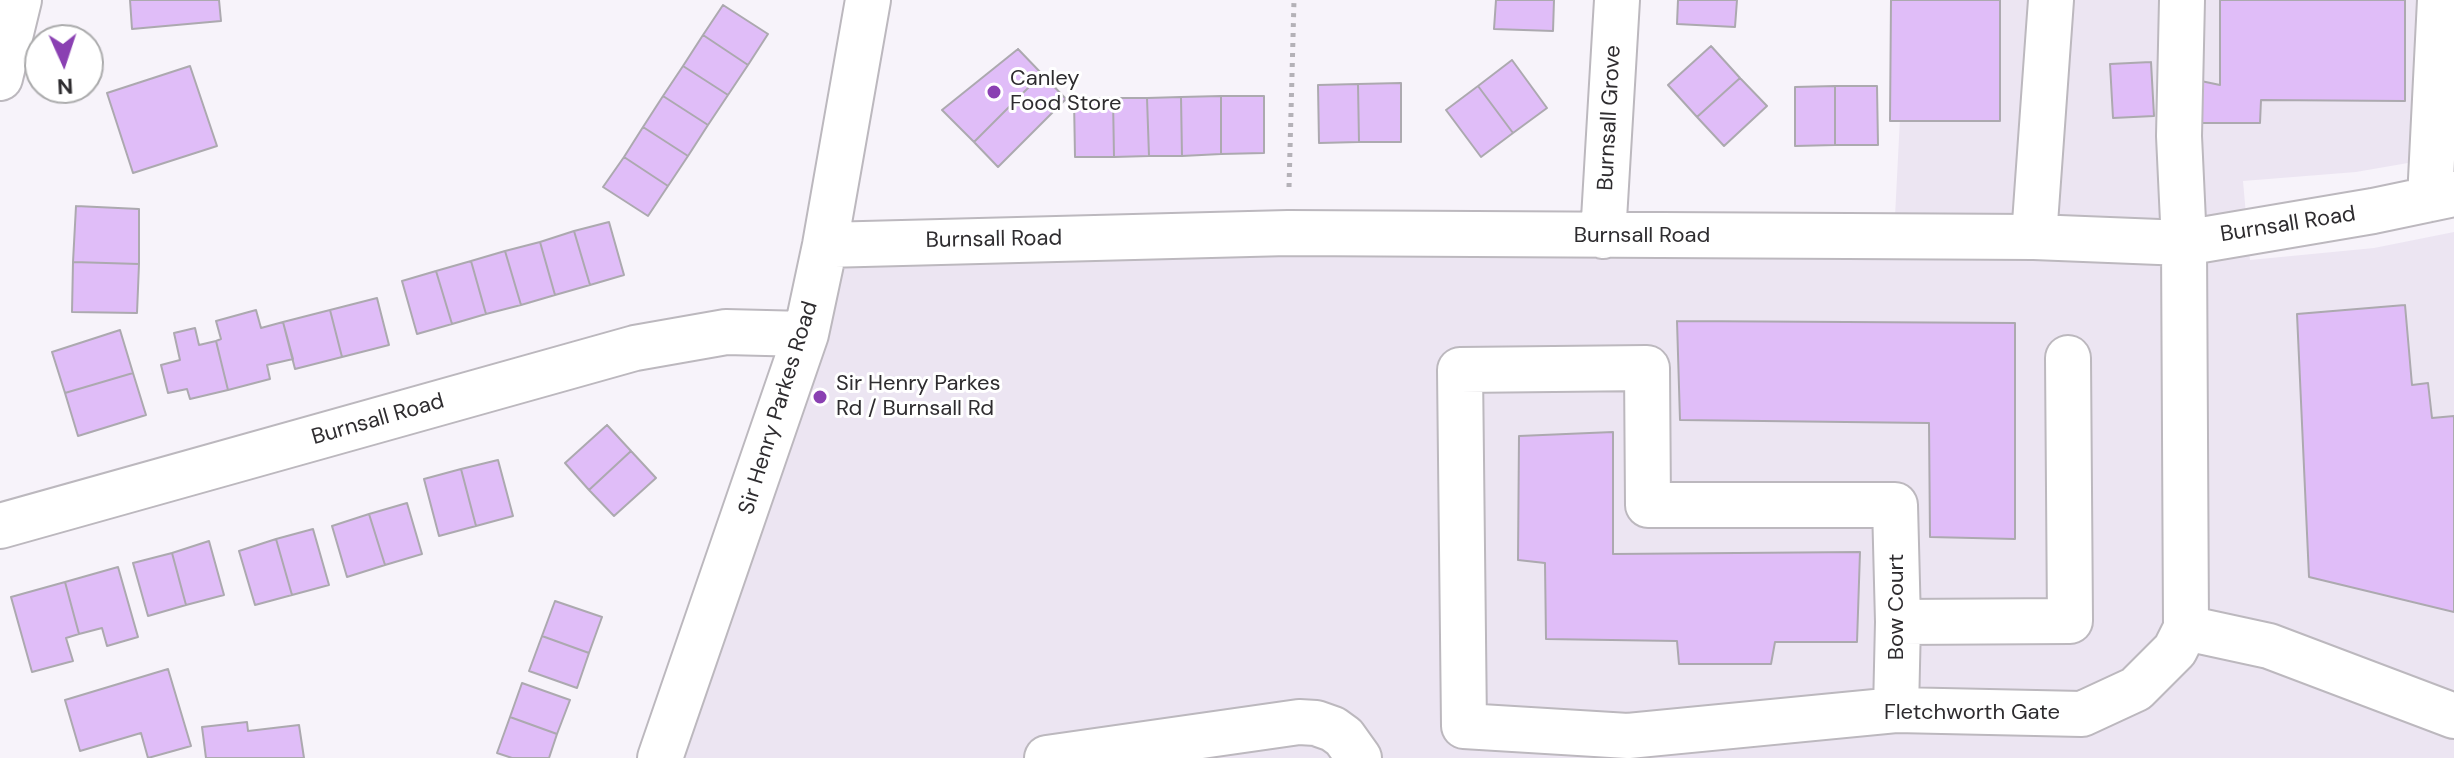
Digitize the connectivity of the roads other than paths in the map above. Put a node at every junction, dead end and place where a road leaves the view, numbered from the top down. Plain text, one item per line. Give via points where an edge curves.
1 (19, 0) edge
2 (868, 0) edge
3 (1617, 0) edge
4 (2051, 0) edge
5 (2182, 0) edge
6 (2440, 0) edge
7 (0, 78) edge
8 (2442, 197) edge
9 (1603, 236) junction
10 (2034, 237) junction
11 (2184, 243) junction
12 (825, 245) junction
13 (806, 334) junction
14 (2068, 358) dead end
15 (1895, 505) joint
16 (0, 526) edge
17 (1898, 622) junction
18 (2186, 628) junction
19 (1896, 710) junction
20 (2454, 716) edge
21 (1630, 747) edge
22 (660, 758) edge
23 (1047, 758) edge
24 (1359, 758) edge

1 - 7 street
2 - 12 street, Sir Henry Parkes Road
3 - 9 street, Burnsall Grove
4 - 10 street
5 - 11 street via 2179,136
6 - 8 street
8 - 11 street, Burnsall Road
9 - 10 street, Burnsall Road
9 - 12 street, Burnsall Road via 1288,233
10 - 11 street, Burnsall Road
11 - 18 street
12 - 13 street, Sir Henry Parkes Road
13 - 16 street, Burnsall Road via 726,332 635,348
13 - 22 street, Sir Henry Parkes Road
14 - 17 street via 2070,621
15 - 17 street, Bow Court
15 - 21 street, Fletchworth Gate via 1648,505 1647,368 1460,370 1464,726
17 - 19 street, Bow Court
18 - 19 street, Fletchworth Gate via 2175,650 2136,689 2082,714
18 - 20 street via 2269,646
19 - 21 street, Fletchworth Gate
23 - 24 street via 1299,722 1333,729

